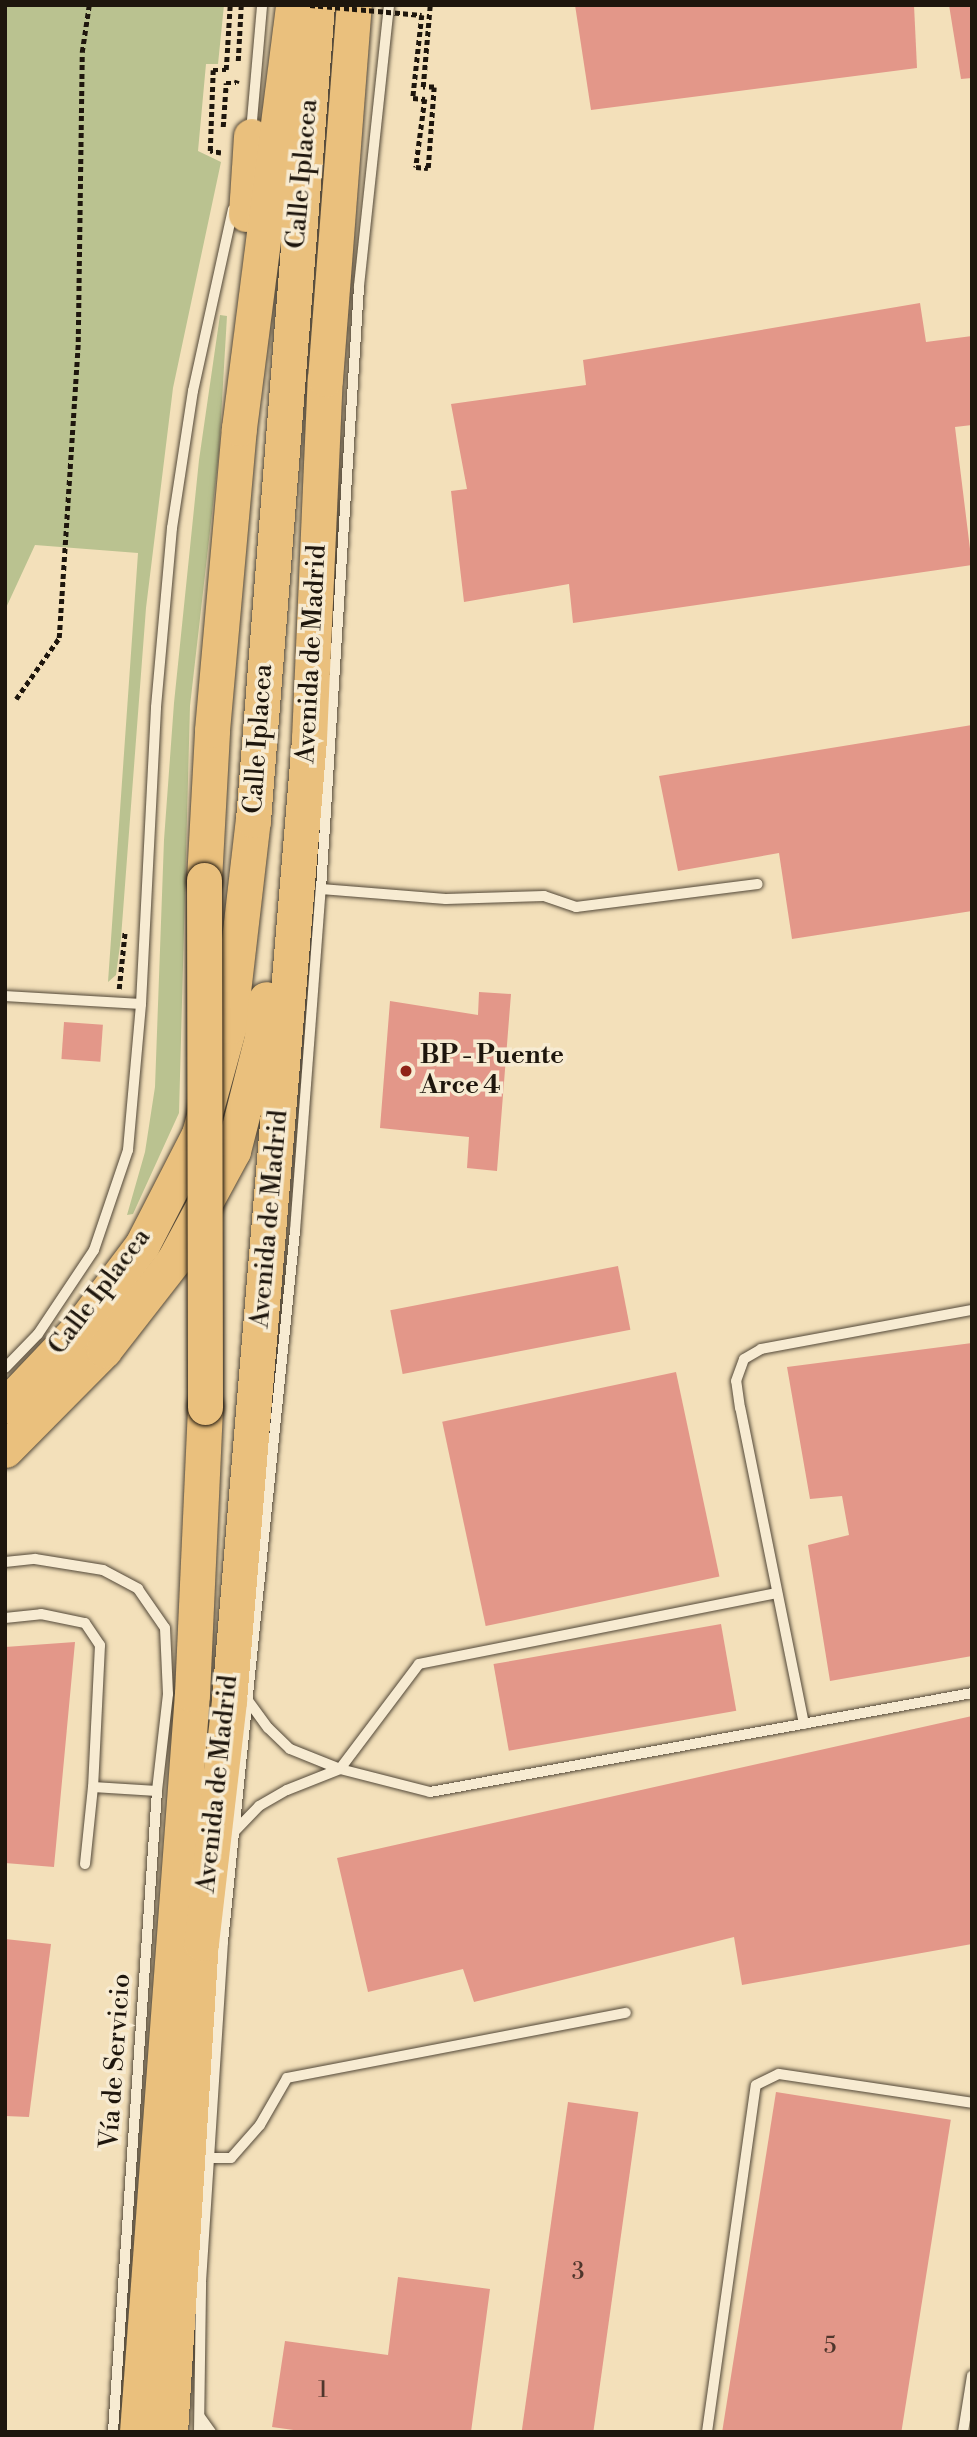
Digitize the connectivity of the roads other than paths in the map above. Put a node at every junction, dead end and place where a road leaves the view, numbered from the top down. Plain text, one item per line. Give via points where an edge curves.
1 (261, 5) edge
2 (293, 5) edge
3 (317, 5) edge
4 (354, 5) edge
5 (389, 5) edge
6 (232, 135) junction
7 (325, 379) junction
8 (239, 428) junction
9 (758, 884) dead end
10 (321, 889) junction
11 (5, 996) edge
12 (141, 1004) junction
13 (972, 1310) edge
14 (5, 1368) edge
15 (5, 1406) edge
16 (5, 1450) edge
17 (5, 1562) edge
18 (777, 1593) junction
19 (5, 1618) edge
20 (972, 1693) edge
21 (247, 1699) junction
22 (804, 1724) junction
23 (340, 1769) junction
24 (93, 1787) junction
25 (157, 1791) junction
26 (234, 1832) junction
27 (85, 1864) dead end
28 (626, 2013) dead end
29 (972, 2103) edge
30 (209, 2158) junction
31 (972, 2376) edge
32 (185, 2424) edge
33 (113, 2432) edge
34 (137, 2432) edge
35 (199, 2432) edge
36 (211, 2432) edge
37 (707, 2432) edge
38 (963, 2432) edge

1 - 6 lane
2 - 8 main road, Avenida de Madrid
3 - 15 main road, Calle Iplacea via 253,820 229,1026 199,1134 142,1245 80,1327
4 - 7 main road, Avenida de Madrid
5 - 10 lane via 359,286
6 - 8 main road via 240,316
6 - 12 lane via 172,528 156,707
7 - 16 main road, Calle Iplacea via 262,1037 233,1151 174,1260 104,1350
7 - 32 main road, Avenida de Madrid via 309,739 229,1700 201,1942
8 - 34 main road, Avenida de Madrid, bridge via 212,730 204,880 205,1407 192,1694
9 - 10 lane via 576,907 544,896 446,899
10 - 21 lane via 295,1231
11 - 12 lane
12 - 14 lane via 128,1150 94,1250 37,1335
13 - 18 lane via 761,1349 744,1359 736,1381
17 - 25 lane, Vía de Servicio via 35,1559 103,1570 138,1588 165,1628 168,1695
18 - 22 lane
18 - 23 lane via 419,1664
19 - 24 lane via 41,1614 85,1623 100,1645
20 - 22 lane
21 - 23 lane via 290,1749
21 - 26 lane
22 - 23 lane via 430,1792
23 - 26 lane via 260,1806
24 - 25 lane
24 - 27 lane
25 - 33 lane, Vía de Servicio
26 - 30 lane
28 - 30 lane via 287,2078 260,2125 231,2158
29 - 37 lane via 779,2074 756,2085
30 - 32 lane
31 - 38 lane
32 - 35 lane
32 - 36 lane

